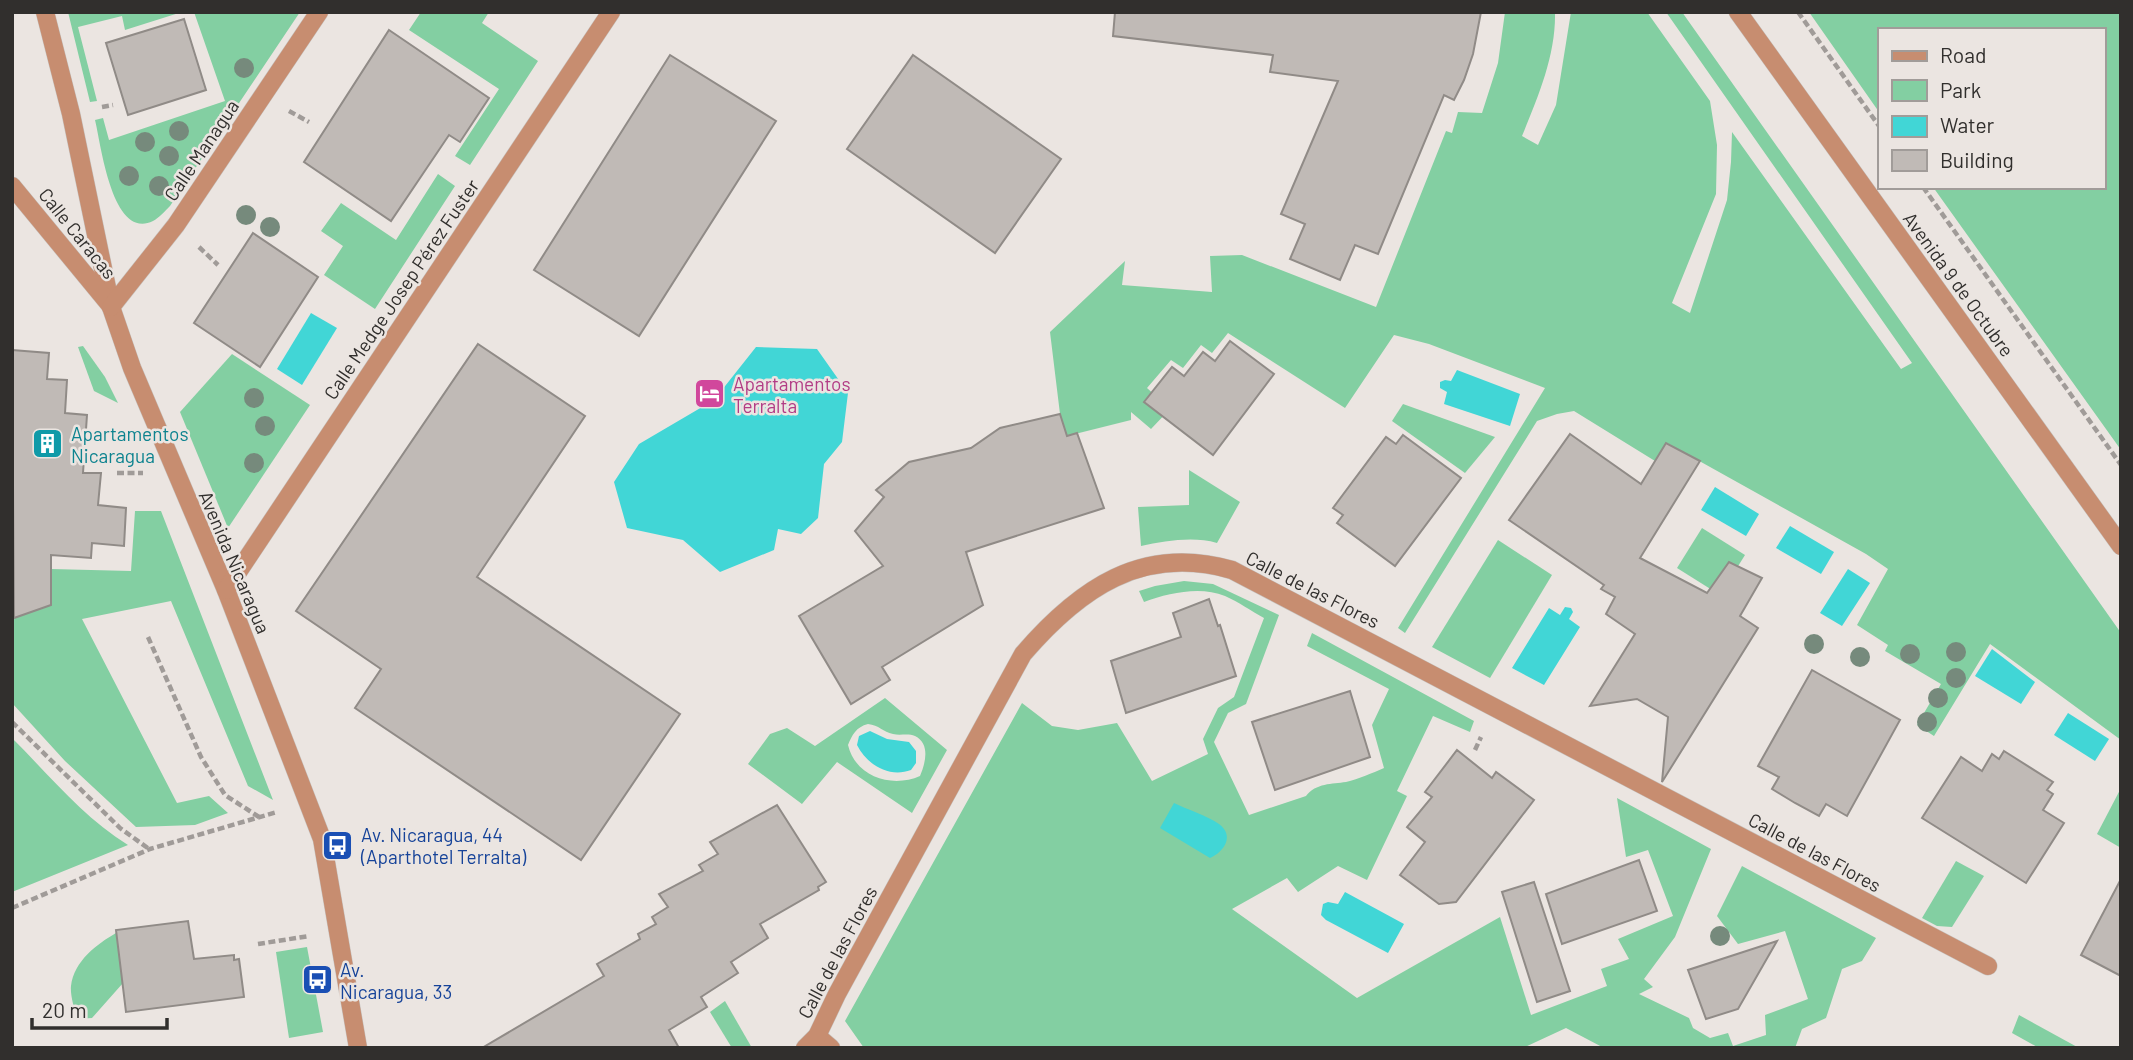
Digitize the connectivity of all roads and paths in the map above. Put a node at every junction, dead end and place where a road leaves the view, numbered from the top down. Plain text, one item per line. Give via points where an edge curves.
1 (45, 12) edge
2 (319, 12) edge
3 (611, 12) edge
4 (1738, 12) edge
5 (1798, 12) edge
6 (1878, 125) edge
7 (12, 186) edge
8 (1924, 189) edge
9 (111, 307) junction
10 (2121, 465) edge
11 (2121, 546) edge
12 (226, 590) junction
13 (148, 637) dead end
14 (12, 722) edge
15 (308, 802) junction
16 (259, 817) junction
17 (150, 849) junction
18 (12, 908) edge
19 (338, 932) junction
20 (258, 944) dead end
21 (1988, 966) dead end
22 (818, 1044) edge
23 (358, 1048) edge

1 - 9 street, Avenida Nicaragua
2 - 9 street, Calle Managua via 176,225
3 - 12 street, Calle Medge Josep Pérez Fuster
4 - 11 street, Avenida 9 de Octubre
5 - 6 path
7 - 9 street, Calle Caracas
8 - 10 path
9 - 12 street, Avenida Nicaragua via 132,368
12 - 15 street, Avenida Nicaragua
13 - 16 path via 201,757 225,795
14 - 17 path via 120,828
15 - 16 path
15 - 19 street, Avenida Nicaragua via 322,839
16 - 17 path
17 - 18 path
19 - 20 path
19 - 23 street, Avenida Nicaragua
21 - 22 street, Calle de las Flores via 1232,570 1168,562 1125,572 1081,596 1023,654 843,982

